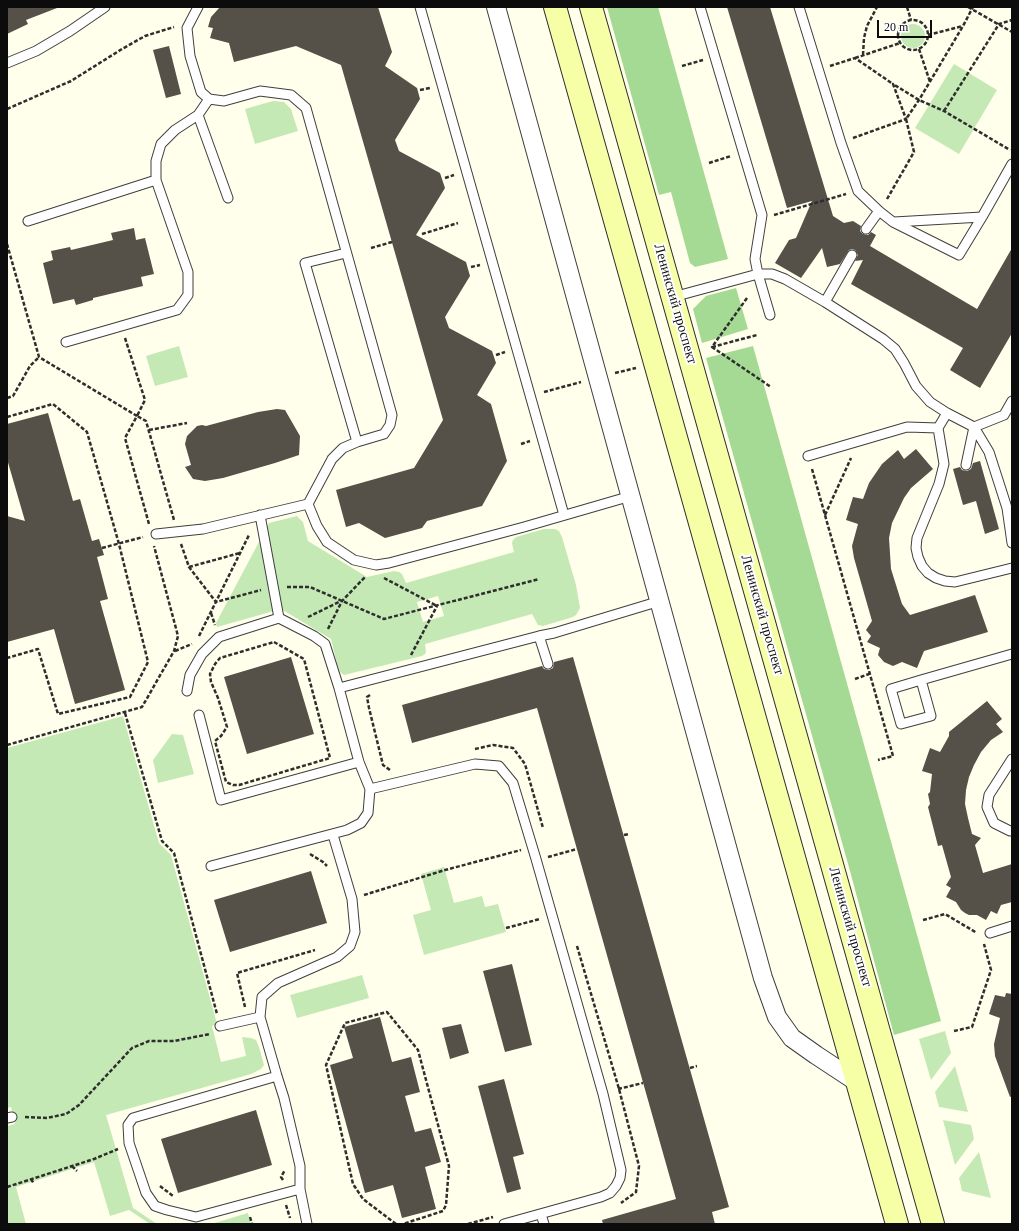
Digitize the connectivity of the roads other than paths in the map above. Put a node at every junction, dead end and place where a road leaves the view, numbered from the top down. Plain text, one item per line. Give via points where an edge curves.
1 (105, 7) edge
2 (198, 7) edge
3 (420, 7) edge
4 (496, 7) edge
5 (555, 7) edge
6 (591, 7) edge
7 (700, 7) edge
8 (800, 7) edge
9 (7, 62) edge
10 (209, 99) junction
11 (198, 115) junction
12 (1012, 164) edge
13 (156, 180) junction
14 (228, 198) dead end
15 (879, 211) junction
16 (982, 217) junction
17 (28, 221) dead end
18 (893, 222) junction
19 (866, 229) dead end
20 (346, 253) junction
21 (852, 255) dead end
22 (758, 274) junction
23 (673, 297) junction
24 (825, 302) junction
25 (770, 315) dead end
26 (66, 342) dead end
27 (1012, 400) edge
28 (947, 413) junction
29 (974, 427) junction
30 (938, 428) junction
31 (357, 442) junction
32 (808, 456) road end
33 (966, 465) dead end
34 (631, 496) junction
35 (308, 504) junction
36 (564, 515) junction
37 (260, 516) junction
38 (152, 535) road end
39 (1012, 544) edge
40 (1012, 568) edge
41 (660, 601) junction
42 (280, 618) junction
43 (539, 636) junction
44 (1012, 654) edge
45 (548, 664) dead end
46 (921, 680) junction
47 (339, 688) junction
48 (186, 691) dead end
49 (199, 715) dead end
50 (1012, 759) edge
51 (359, 762) junction
52 (370, 789) junction
53 (1012, 831) edge
54 (333, 835) junction
55 (211, 866) dead end
56 (1012, 926) edge
57 (986, 934) road end
58 (260, 1017) junction
59 (220, 1026) road end
60 (277, 1076) junction
61 (857, 1082) junction
62 (300, 1189) junction
63 (541, 1214) junction
64 (308, 1224) edge
65 (504, 1224) edge
66 (544, 1224) edge
67 (897, 1224) edge
68 (933, 1224) edge

1 - 9 lane via 70,32 36,51
2 - 10 lane via 187,28 190,56 201,92
3 - 36 lane
4 - 34 street
5 - 61 main road
6 - 23 main road, Ленинский проспект
7 - 22 lane via 762,215 755,259
8 - 15 lane via 858,191
10 - 11 lane
10 - 20 lane via 224,100 260,91 291,95 306,108
11 - 13 lane via 175,130 161,144 156,161
11 - 14 lane
12 - 16 lane
13 - 17 lane
13 - 26 lane via 188,272 188,295 177,310
15 - 18 lane
15 - 19 lane
16 - 18 lane
16 - 18 lane via 959,255
20 - 31 lane via 392,415 390,425 384,434
20 - 31 lane via 305,263
21 - 24 lane
22 - 23 lane
22 - 24 lane via 772,274 785,279
22 - 25 lane
23 - 68 main road, Ленинский проспект
24 - 28 lane via 895,349 916,386 930,402
27 - 29 lane via 1004,415
28 - 29 lane
28 - 30 lane
29 - 33 lane
29 - 39 lane via 989,452 1007,508
30 - 32 lane via 907,427
30 - 40 lane via 944,464 939,484 917,538 916,548 922,566 936,578 955,582
31 - 35 lane via 342,448 332,459
34 - 36 lane
34 - 41 street
35 - 36 lane via 316,526 327,542 354,560 376,565
35 - 37 lane
37 - 38 lane via 203,529
37 - 42 lane
41 - 43 lane
41 - 61 street via 763,978 777,1017 792,1038
42 - 47 lane via 325,644
42 - 48 lane via 219,637 202,654 190,675
43 - 45 lane
43 - 47 lane
44 - 46 lane
46 - 46 lane via 891,689 901,724 931,716
47 - 51 lane
49 - 51 lane via 221,800
50 - 53 lane via 989,795 987,807 994,823
51 - 52 lane
52 - 54 lane via 368,813 361,823
52 - 63 lane via 475,764 499,766 513,784 603,1094 621,1170 620,1178 610,1193
54 - 55 lane
54 - 58 lane via 352,899 355,932 350,946 337,957 278,983 262,996
56 - 57 lane
58 - 59 lane
58 - 60 lane
60 - 62 lane via 300,1166
60 - 62 lane via 133,1118 128,1125 129,1143 146,1193 155,1206 196,1218
61 - 67 main road
62 - 64 lane
63 - 65 lane
63 - 66 lane

